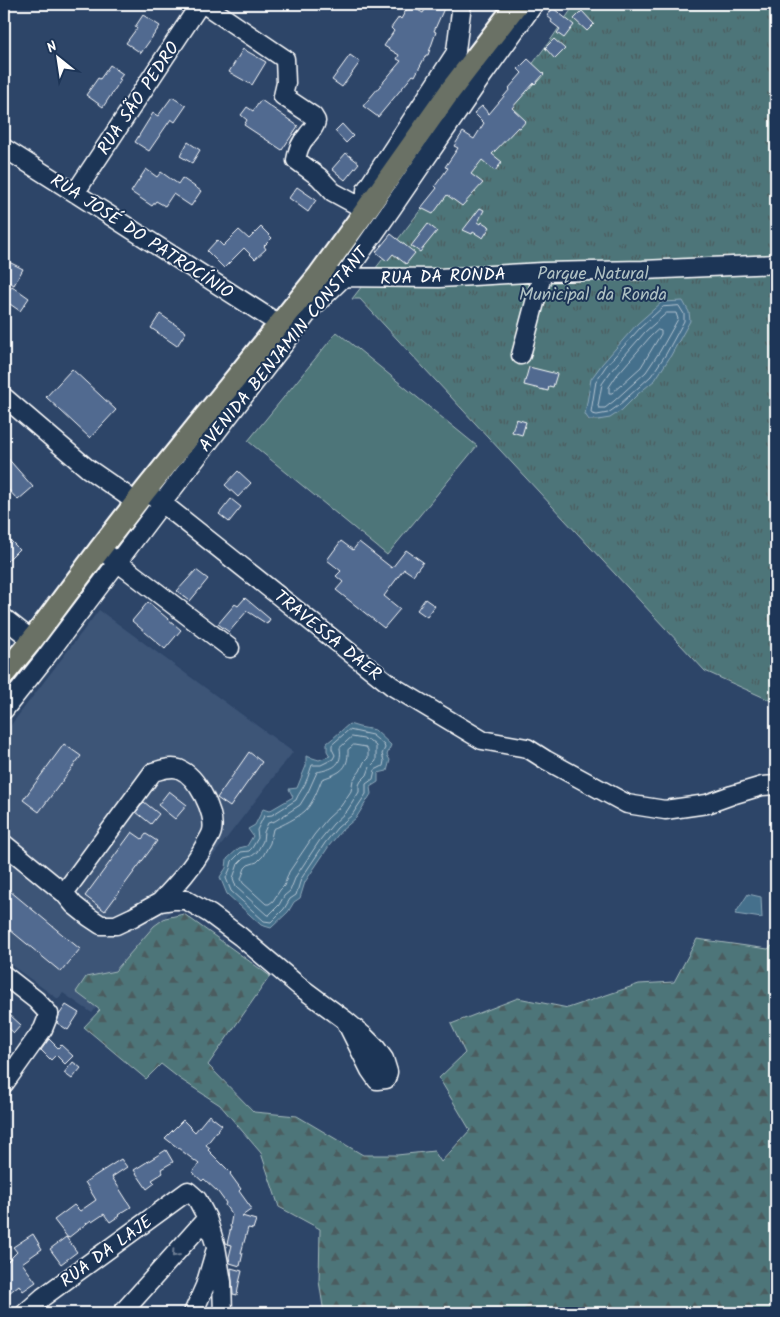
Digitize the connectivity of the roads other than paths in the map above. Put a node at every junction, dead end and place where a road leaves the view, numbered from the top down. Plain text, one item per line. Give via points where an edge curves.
1 (202, 4) edge
2 (462, 4) edge
3 (517, 4) edge
4 (534, 4) edge
5 (455, 54) junction
6 (450, 91) junction
7 (4, 148) edge
8 (75, 193) junction
9 (366, 210) junction
10 (776, 264) edge
11 (544, 272) junction
12 (319, 275) junction
13 (343, 278) junction
14 (279, 324) junction
15 (521, 354) dead end
16 (4, 399) edge
17 (147, 499) junction
18 (100, 549) junction
19 (117, 562) junction
20 (4, 618) edge
21 (32, 640) junction
22 (230, 648) dead end
23 (4, 674) edge
24 (4, 710) edge
25 (776, 785) edge
26 (4, 844) edge
27 (64, 893) junction
28 (160, 902) junction
29 (4, 975) edge
30 (345, 1020) dead end
31 (4, 1084) edge
32 (208, 1218) junction
33 (216, 1247) junction
34 (25, 1313) edge
35 (122, 1313) edge
36 (193, 1313) edge
37 (223, 1313) edge

1 - 8 street, RUA SÃO PEDRO
1 - 9 street via 285,59 283,96 313,116 316,122 315,128 298,148 296,160 334,192
2 - 5 street, AVENIDA BENJAMIN CONSTANT
3 - 6 main road, AVENIDA BENJAMIN CONSTANT
4 - 13 street, AVENIDA BENJAMIN CONSTANT
5 - 6 street, AVENIDA BENJAMIN CONSTANT
5 - 9 street, AVENIDA BENJAMIN CONSTANT via 366,190
6 - 9 main road, AVENIDA BENJAMIN CONSTANT
7 - 8 street, RUA JOSÉ DO PATROCÍNIO
8 - 14 street, RUA JOSÉ DO PATROCÍNIO
9 - 12 main road, AVENIDA BENJAMIN CONSTANT
10 - 11 street, RUA DA RONDA
11 - 13 street, RUA DA RONDA via 438,278
11 - 15 street
12 - 13 street, RUA DA RONDA
12 - 14 main road, AVENIDA BENJAMIN CONSTANT
13 - 17 street, AVENIDA BENJAMIN CONSTANT via 311,309
14 - 17 main road, AVENIDA BENJAMIN CONSTANT
16 - 17 street, TRAVESSA DAER via 87,468 126,495
17 - 18 main road, AVENIDA BENJAMIN CONSTANT
17 - 19 street, AVENIDA BENJAMIN CONSTANT
17 - 25 street, TRAVESSA DAER via 392,686 482,740 528,748 627,804 665,810 707,804 762,786
18 - 19 street
18 - 21 main road, AVENIDA BENJAMIN CONSTANT
19 - 22 street
19 - 24 street, AVENIDA BENJAMIN CONSTANT
20 - 21 street
21 - 23 main road, AVENIDA BENJAMIN CONSTANT
26 - 27 street
27 - 28 street via 74,905 101,924 116,925
27 - 28 street via 153,772 179,769 192,779 204,796 212,817 212,832 198,858
28 - 30 street via 186,900 210,914
29 - 31 street via 49,1014 43,1029
32 - 33 street
32 - 34 street, RUA DA LAJE via 188,1191 43,1296
32 -> 35 street
33 - 36 street
33 - 37 street

